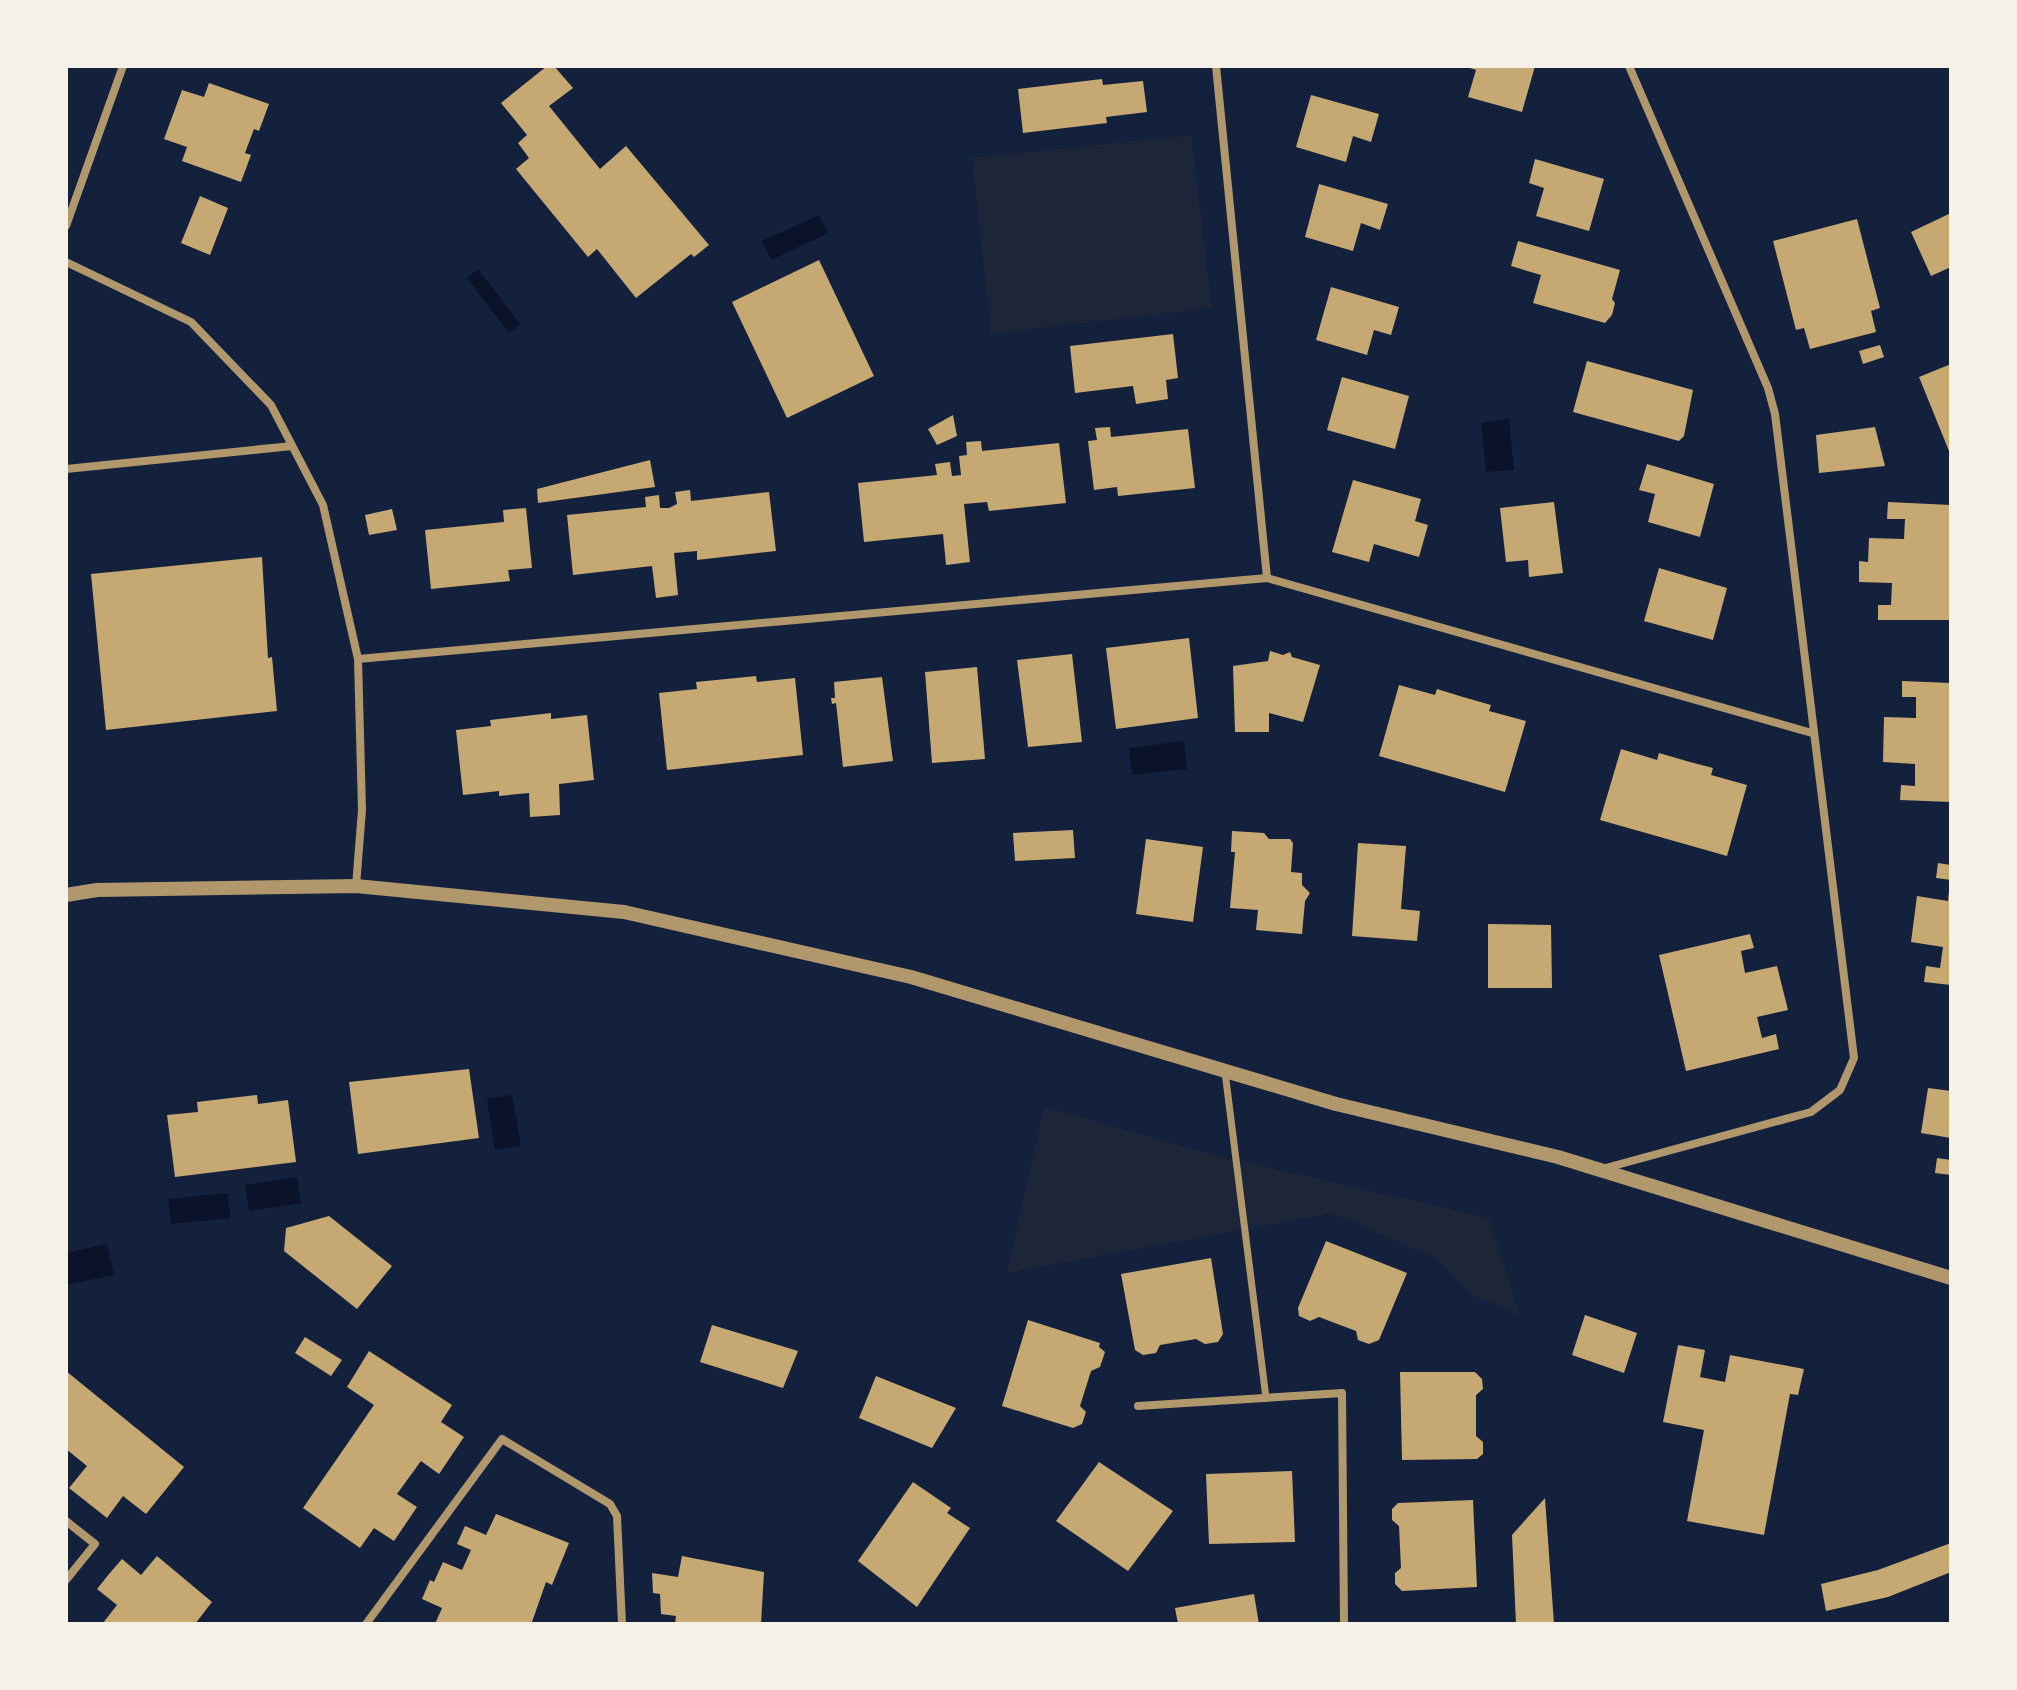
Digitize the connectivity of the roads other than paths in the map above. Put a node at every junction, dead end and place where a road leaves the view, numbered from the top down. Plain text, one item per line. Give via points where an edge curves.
1 (123, 66) edge
2 (1216, 66) edge
3 (1629, 66) edge
4 (66, 226) edge
5 (66, 262) edge
6 (292, 446) junction
7 (66, 469) edge
8 (1267, 578) junction
9 (358, 659) junction
10 (1812, 733) junction
11 (356, 886) junction
12 (66, 895) edge
13 (1225, 1072) junction
14 (1597, 1171) junction
15 (1951, 1278) edge
16 (1266, 1398) junction
17 (1138, 1406) dead end
18 (66, 1521) edge
19 (66, 1580) edge
20 (366, 1624) edge
21 (622, 1624) edge
22 (1344, 1624) edge

1 - 4 street
2 - 8 street
3 - 10 street via 1772,401
5 - 6 street via 191,322 271,405
6 - 7 street
6 - 9 street via 323,505
8 - 9 street
8 - 10 street
9 - 11 street via 362,810
10 - 14 street via 1854,1038 1848,1075 1829,1101 1811,1112
11 - 12 street via 97,890
11 - 13 street via 624,912 911,977
13 - 14 street
13 - 16 street
14 - 15 street
16 - 17 street
16 - 22 street via 1342,1393
18 - 19 street via 95,1544
20 - 21 street via 502,1439 610,1504 617,1516

